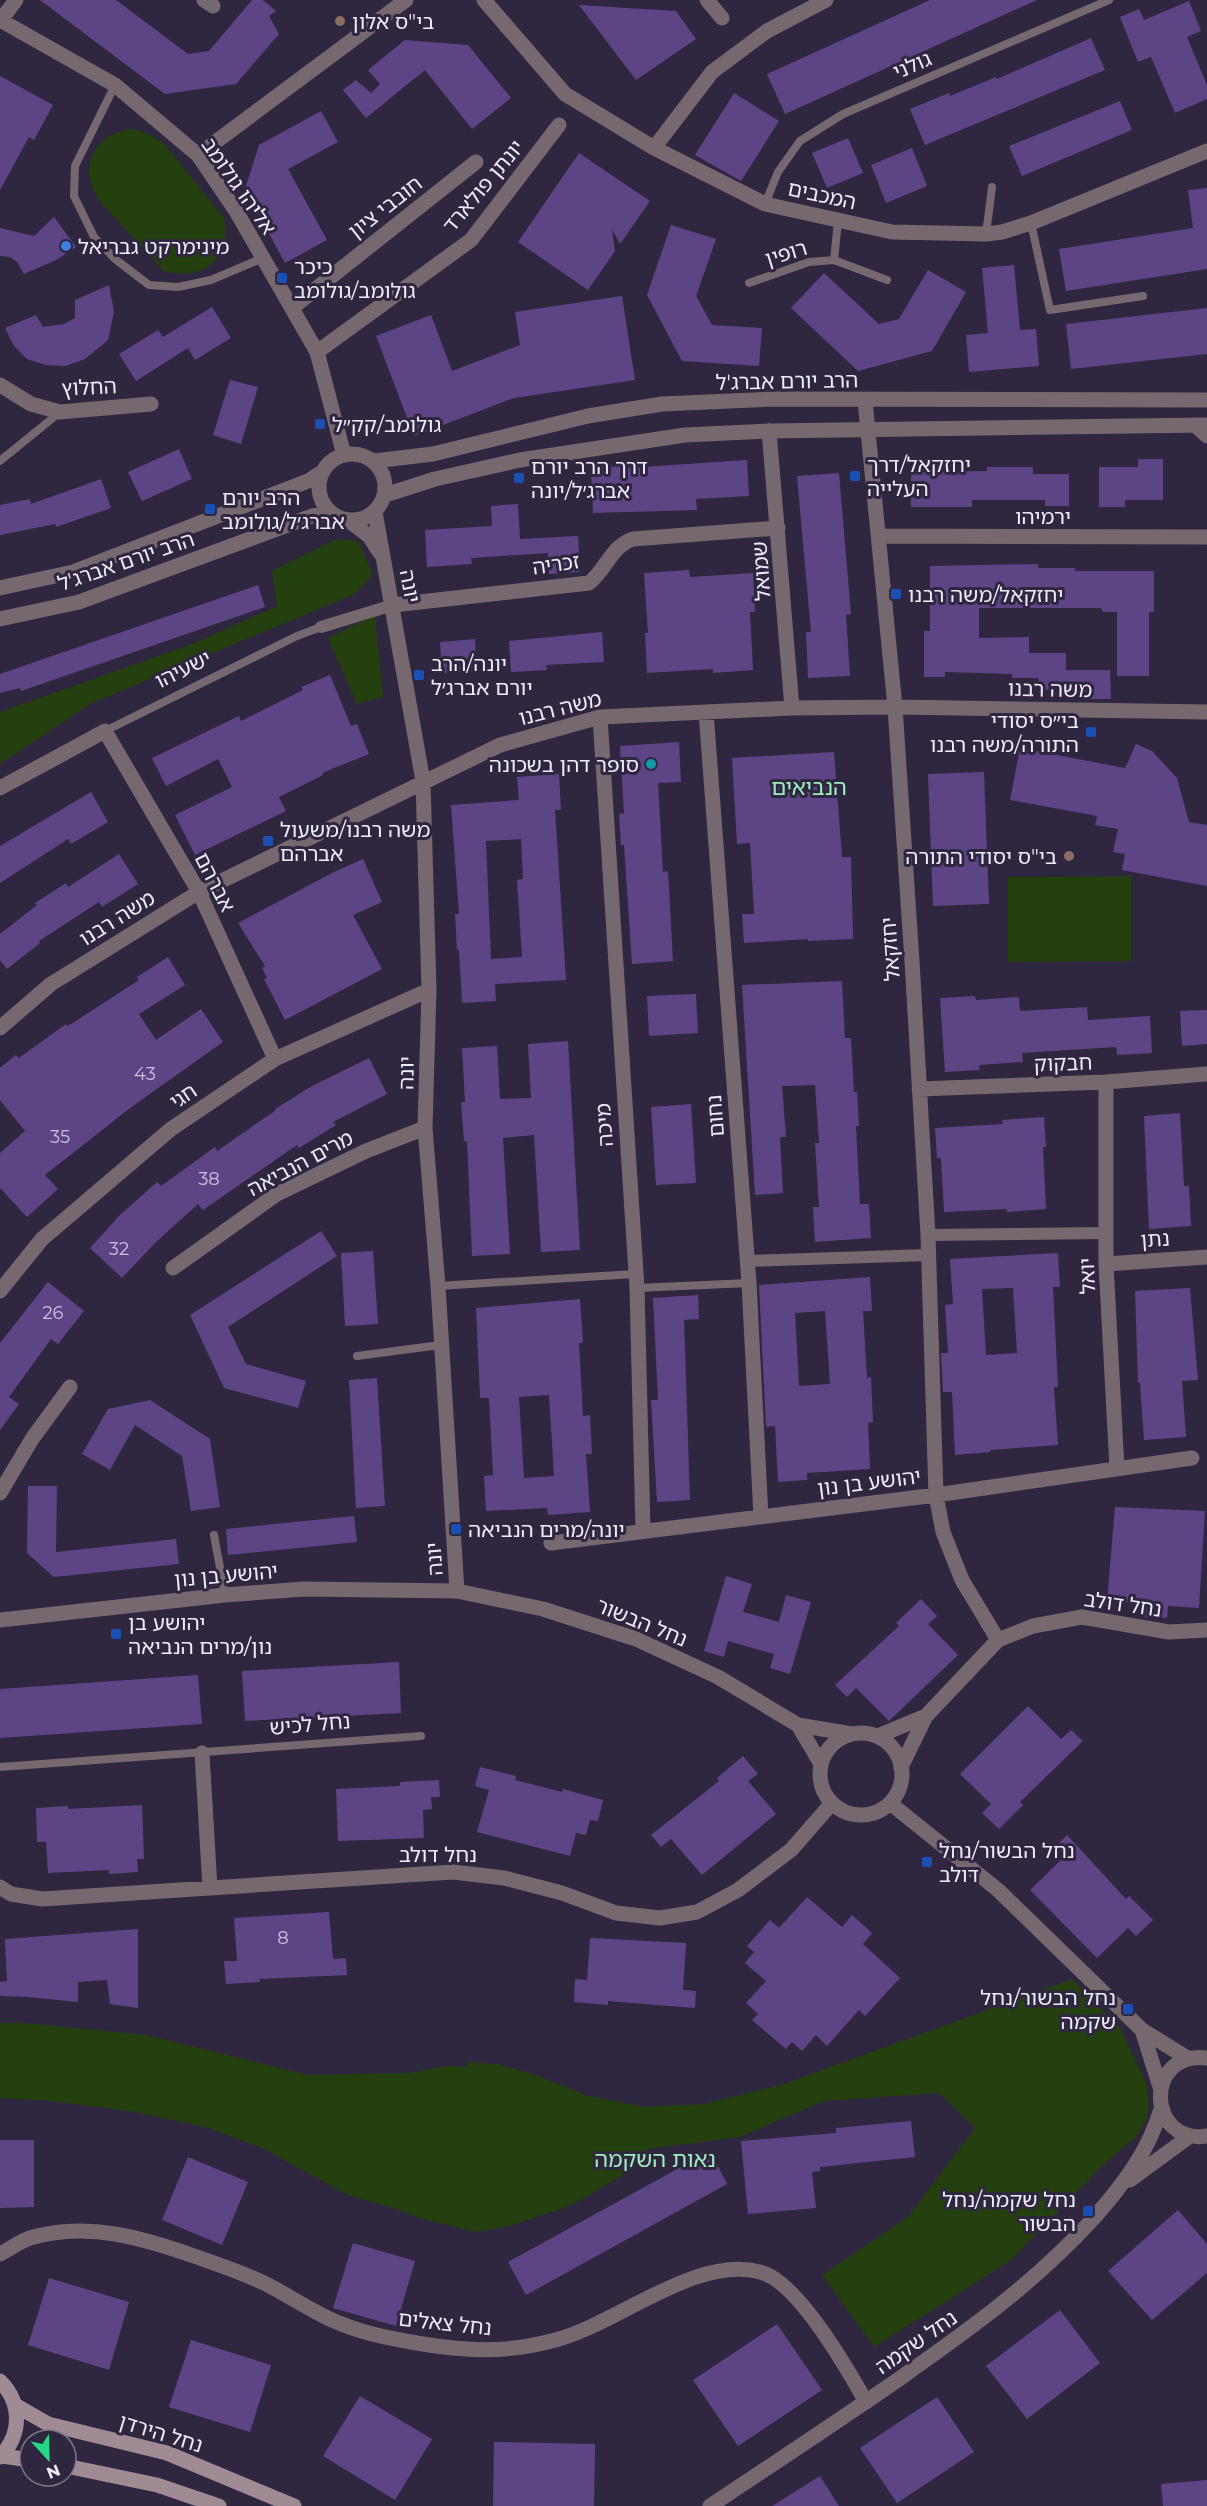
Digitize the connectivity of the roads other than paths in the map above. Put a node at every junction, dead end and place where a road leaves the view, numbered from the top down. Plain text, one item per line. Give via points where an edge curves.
1 (16, 0) edge
2 (406, 0) edge
3 (484, 0) edge
4 (707, 0) edge
5 (826, 0) edge
6 (1109, 0) edge
7 (722, 18) dead end
8 (1, 20) edge
9 (115, 86) junction
10 (560, 125) dead end
11 (654, 148) junction
12 (1207, 151) edge
13 (198, 155) junction
14 (476, 162) dead end
15 (992, 187) dead end
16 (765, 204) junction
17 (838, 221) junction
18 (1031, 223) junction
19 (987, 234) junction
20 (263, 258) junction
21 (834, 260) junction
22 (887, 280) dead end
23 (749, 284) dead end
24 (1143, 296) dead end
25 (293, 307) junction
26 (317, 352) junction
27 (0, 385) edge
28 (1207, 400) edge
29 (865, 401) junction
30 (151, 404) dead end
31 (60, 412) junction
32 (1201, 425) edge
33 (769, 431) junction
34 (868, 431) junction
35 (1207, 436) edge
36 (344, 455) junction
37 (0, 461) edge
38 (374, 461) junction
39 (322, 472) junction
40 (385, 495) junction
41 (375, 512) junction
42 (332, 513) junction
43 (348, 520) junction
44 (778, 528) junction
45 (879, 536) junction
46 (1207, 537) edge
47 (383, 558) junction
48 (0, 588) edge
49 (393, 605) junction
50 (0, 619) edge
51 (321, 627) joint
52 (895, 707) junction
53 (792, 708) junction
54 (706, 712) junction
55 (1207, 712) edge
56 (600, 717) junction
57 (105, 731) junction
58 (423, 782) junction
59 (0, 788) edge
60 (199, 892) junction
61 (429, 990) junction
62 (0, 1028) edge
63 (275, 1059) junction
64 (1207, 1074) edge
65 (1106, 1082) junction
66 (919, 1089) junction
67 (425, 1128) junction
68 (1107, 1233) junction
69 (928, 1235) junction
70 (928, 1255) junction
71 (1207, 1257) edge
72 (747, 1261) junction
73 (1106, 1264) junction
74 (173, 1268) dead end
75 (636, 1281) junction
76 (749, 1283) junction
77 (438, 1286) junction
78 (0, 1292) edge
79 (440, 1345) junction
80 (357, 1356) dead end
81 (70, 1387) dead end
82 (1192, 1458) dead end
83 (1118, 1468) junction
84 (0, 1493) edge
85 (936, 1495) junction
86 (761, 1517) junction
87 (644, 1530) junction
88 (214, 1535) dead end
89 (551, 1543) dead end
90 (457, 1591) junction
91 (225, 1595) junction
92 (0, 1620) edge
93 (1207, 1630) edge
94 (998, 1640) junction
95 (926, 1716) junction
96 (798, 1725) junction
97 (852, 1734) junction
98 (420, 1736) dead end
99 (878, 1736) junction
100 (202, 1753) junction
101 (820, 1764) junction
102 (0, 1767) edge
103 (901, 1767) junction
104 (832, 1803) junction
105 (890, 1803) junction
106 (0, 1887) edge
107 (210, 1888) junction
108 (1142, 2030) junction
109 (1207, 2058) edge
110 (1189, 2059) junction
111 (1160, 2087) junction
112 (1161, 2109) junction
113 (1190, 2136) junction
114 (1207, 2136) edge
115 (1123, 2185) junction
116 (0, 2254) edge
117 (0, 2381) edge
118 (866, 2402) junction
119 (15, 2405) junction
120 (9, 2459) edge
121 (78, 2469) edge
122 (219, 2506) edge
123 (294, 2506) edge
124 (710, 2506) edge

1 - 8 street
2 - 13 street
3 - 11 street, המכבים via 565,94
4 - 7 street
5 - 11 street via 766,31 712,72
6 - 16 lane, גולני via 843,114 800,141 778,172
8 - 9 street, אליהו גולומב
9 - 13 street, אליהו גולומב
9 - 20 lane via 75,166 74,196 94,237 149,285 178,287 211,280
10 - 26 street, יונתן פולארד via 471,240
11 - 16 street, המכבים
12 - 18 street, המכבים
13 - 20 street, אליהו גולומב
14 - 25 street, חובבי ציון
15 - 19 lane
16 - 17 street, המכבים
17 - 19 street, המכבים via 892,232
17 - 21 lane, רופין
18 - 19 street, המכבים
18 - 24 lane via 1050,310
20 - 25 street, אליהו גולומב
21 - 22 lane, רופין
21 - 23 lane, רופין via 809,262
25 - 26 street, אליהו גולומב
26 - 36 street, אליהו גולומב
27 - 31 street, החלוץ via 31,404
28 - 29 street, הרב יורם אברג'ל
29 - 34 street, יחזקאל
29 - 38 street, הרב יורם אברג'ל via 776,399 662,404 588,416 433,454
30 - 31 street, החלוץ
31 - 37 lane
32 - 34 street
32 - 35 street
33 - 34 street
33 - 40 street via 685,435 520,460
33 - 44 street, שמואל
34 - 45 street, יחזקאל
36 - 38 street
36 - 39 street
38 - 40 street via 383,478
39 - 42 street via 319,494
39 - 48 street, הרב יורם אברג'ל via 308,481 73,572
40 - 41 street
41 - 43 street
41 - 47 street, יונה
42 - 43 street
42 - 50 street, הרב יורם אברג'ל via 312,516 79,602
43 - 47 street, יונה via 369,536
44 - 49 street, זכריה via 633,539 613,551 600,574 589,583
44 - 53 street, שמואל
45 - 46 street, ירמיהו
45 - 52 street, יחזקאל
47 - 49 street, יונה
49 - 51 street, ישעיהו
49 - 58 street, יונה
51 - 57 lane, ישעיהו
52 - 53 street, משה רבנו
52 - 55 street, משה רבנו
52 - 66 street, יחזקאל
53 - 54 street, משה רבנו
54 - 56 street, משה רבנו
54 - 72 street, נחום
56 - 58 street, משה רבנו via 500,745
56 - 75 street, מיכה
57 - 59 street, ישעיהו
57 - 60 street, אברהם
58 - 60 street, משה רבנו
58 - 61 street, יונה
60 - 62 street, משה רבנו via 51,984
60 - 63 street, אברהם
61 - 63 street, חגי
61 - 67 street, יונה
63 - 78 street, חגי via 171,1129 42,1239
64 - 65 street, חבקוק
65 - 66 street, חבקוק
65 - 68 street, יואל
66 - 69 street, יחזקאל
67 - 74 street, מרים הנביאה via 366,1151 278,1194
67 - 77 street, יונה
68 - 69 street
68 - 73 street, יואל
69 - 70 street, יחזקאל
70 - 72 street
70 - 85 street, יחזקאל
71 - 73 street, נתן
72 - 76 street, נחום
73 - 83 street, יואל
75 - 76 lane
75 - 77 lane
75 - 87 street, מיכה
76 - 86 street, נחום
77 - 79 street, יונה
79 - 80 lane
79 - 90 street, יונה
81 - 84 street via 32,1439
82 - 83 street, יהושע בן נון
83 - 85 street, יהושע בן נון
85 - 86 street, יהושע בן נון
85 - 94 street, יחזקאל via 943,1532 962,1580
86 - 87 street, יהושע בן נון
87 - 89 street, יהושע בן נון
88 - 91 lane
90 - 91 street, יהושע בן נון via 304,1589
90 - 96 street, נחל הבשור via 543,1609 636,1639 718,1677
91 - 92 street, יהושע בן נון
93 - 94 street, נחל דולב via 1169,1632 1082,1617 1044,1623
94 - 95 street, נחל דולב
95 - 99 street, נחל דולב
95 - 103 street, נחל דולב
96 - 97 street, נחל הבשור
96 - 101 street, נחל הבשור
97 - 99 street
97 - 101 street via 832,1745
98 - 100 lane, נחל לכיש
99 - 103 street via 893,1748
100 - 102 lane, נחל לכיש
100 - 107 street
101 - 104 street via 820,1782
103 - 105 street via 900,1786
104 - 105 street via 853,1814 877,1811
104 - 107 street, נחל דולב via 791,1850 738,1890 696,1912 660,1918 616,1913 504,1878 453,1872
105 - 108 street via 998,1890
106 - 107 street, נחל דולב via 11,1894 42,1899
108 - 110 street
108 - 111 street
109 - 110 street
110 - 111 street via 1176,2065
111 - 112 street
112 - 113 street via 1168,2121
112 - 115 street, נחל שקמה via 1149,2144
113 - 114 street
113 - 115 street, נחל שקמה
115 - 118 street, נחל שקמה via 1032,2281
116 - 118 street, נחל צאלים via 29,2239 61,2233 89,2231 136,2236 228,2267 337,2322 381,2337 468,2351 516,2349 561,2339 617,2316 671,2285 714,2272 758,2271 776,2277 789,2290 817,2325
117 - 119 main road via 8,2388
118 - 124 street, נחל שקמה
119 - 120 main road via 17,2419
119 - 123 main road, נחל הירדן via 48,2424 166,2452
121 - 122 main road via 157,2485

